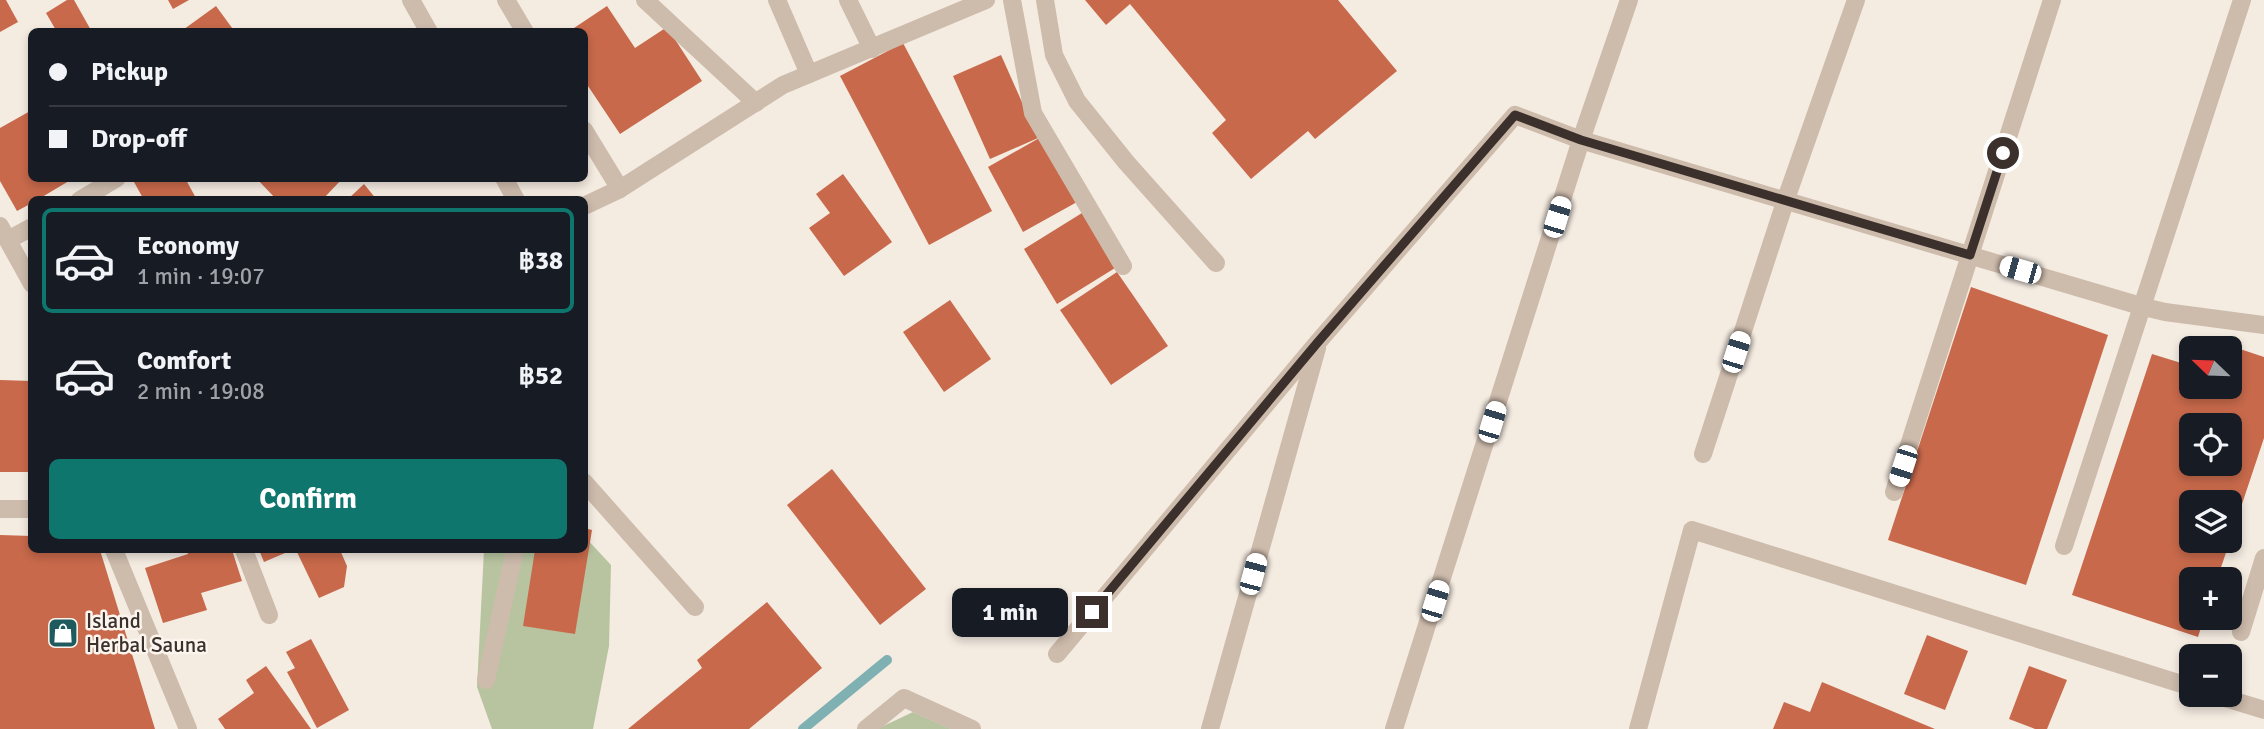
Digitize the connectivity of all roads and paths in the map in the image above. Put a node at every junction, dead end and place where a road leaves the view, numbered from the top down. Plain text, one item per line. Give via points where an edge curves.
1 (411, 0) edge
2 (506, 0) edge
3 (645, 0) edge
4 (777, 0) edge
5 (848, 0) edge
6 (986, 0) edge
7 (1012, 0) edge
8 (1045, 0) edge
9 (1629, 0) edge
10 (1856, 0) edge
11 (2052, 0) edge
12 (2242, 0) edge
13 (427, 28) edge
14 (523, 28) edge
15 (872, 48) junction
16 (809, 74) junction
17 (756, 103) junction
18 (588, 137) edge
19 (1581, 140) junction
20 (110, 182) edge
21 (620, 189) junction
22 (87, 196) edge
23 (1786, 199) junction
24 (588, 204) edge
25 (28, 228) edge
26 (4, 233) edge
27 (1970, 255) junction
28 (1216, 263) dead end
29 (1123, 266) dead end
30 (28, 277) edge
31 (2144, 307) junction
32 (2264, 326) edge
33 (1318, 342) junction
34 (1703, 454) dead end
35 (588, 487) edge
36 (1894, 492) dead end
37 (0, 509) edge
38 (28, 509) edge
39 (2064, 546) dead end
40 (115, 553) edge
41 (245, 553) edge
42 (514, 553) edge
43 (2264, 558) edge
44 (695, 607) dead end
45 (269, 615) dead end
46 (2241, 632) dead end
47 (1057, 654) dead end
48 (486, 680) dead end
49 (2179, 683) edge
50 (2242, 703) edge
51 (2264, 710) edge
52 (188, 729) edge
53 (866, 729) edge
54 (972, 729) edge
55 (1210, 729) edge
56 (1394, 729) edge
57 (1638, 729) edge

1 - 13 street
2 - 14 street
3 - 17 street
4 - 16 street
5 - 15 street
6 - 15 street
7 - 29 street via 1033,113
8 - 28 street via 1054,55 1077,101
9 - 19 street
10 - 23 street
11 - 27 street
12 - 31 street
15 - 16 street
16 - 17 street
17 - 21 street
18 - 21 street
19 - 23 street
19 - 33 street via 1515,115
19 - 56 street
20 - 22 street
21 - 24 street
23 - 27 street
23 - 34 street
25 - 26 street
26 - 30 street
27 - 31 street
27 - 36 street
31 - 32 street
31 - 39 street
33 - 47 street
33 - 55 street
35 - 44 street
37 - 38 street
40 - 52 street
41 - 45 street
42 - 48 street
43 - 46 street
49 - 57 street via 1692,530
50 - 51 street
53 - 54 street via 904,698

